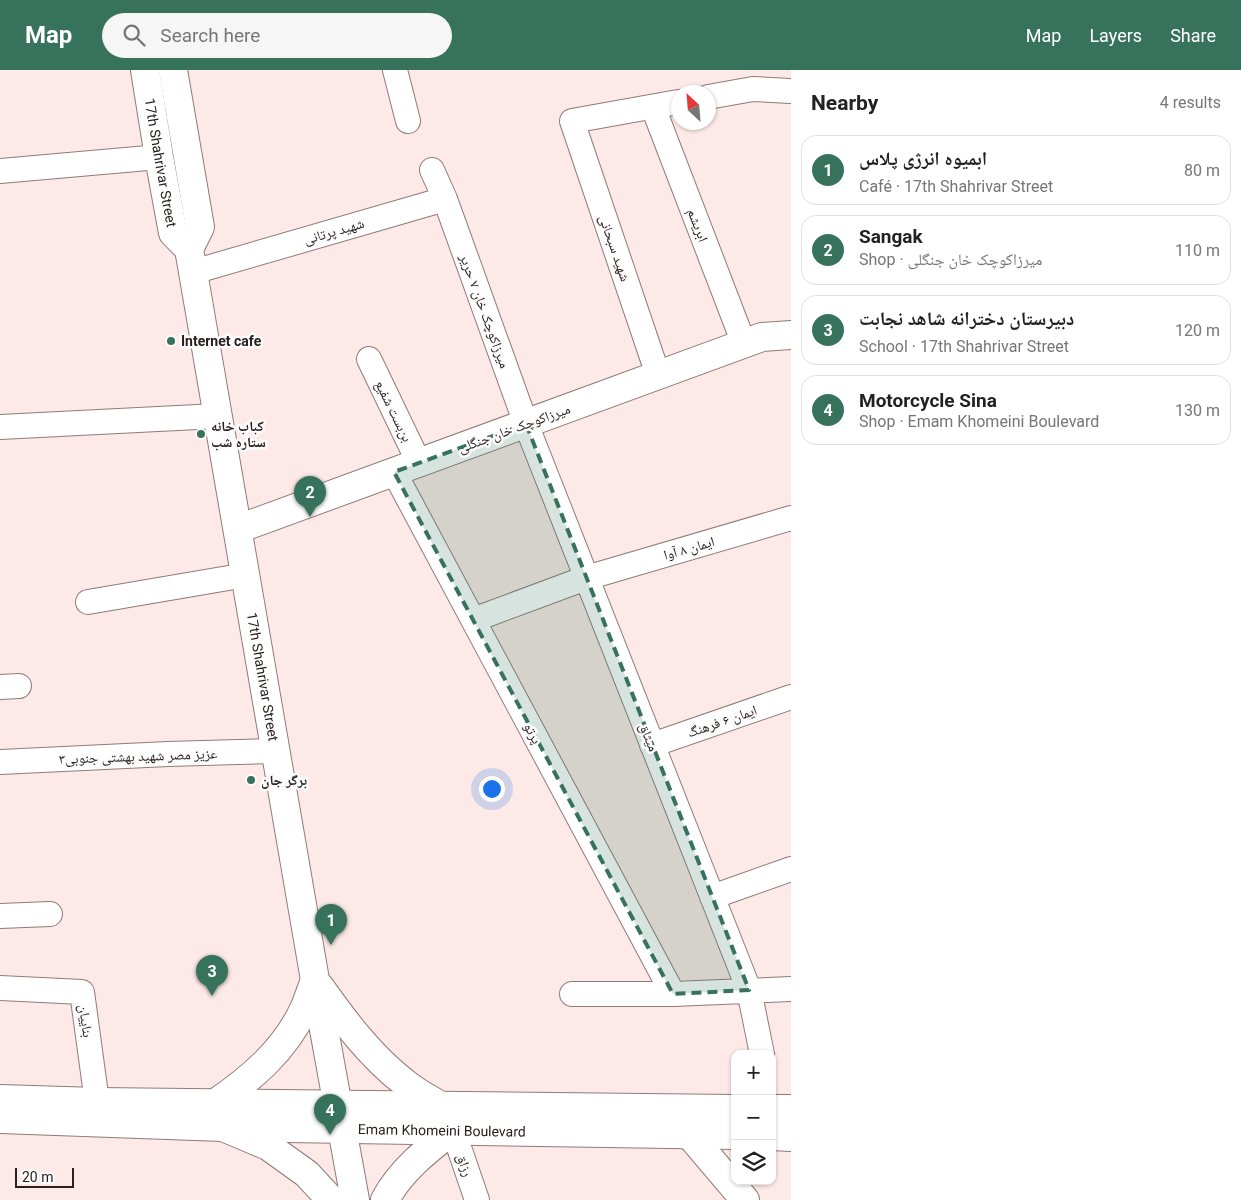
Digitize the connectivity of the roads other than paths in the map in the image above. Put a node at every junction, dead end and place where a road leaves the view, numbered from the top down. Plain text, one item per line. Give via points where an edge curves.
1 (145, 70) edge
2 (173, 70) edge
3 (395, 70) edge
4 (754, 79) edge
5 (791, 91) edge
6 (716, 94) edge
7 (671, 103) edge
8 (652, 107) junction
9 (408, 122) dead end
10 (158, 157) junction
11 (432, 170) dead end
12 (0, 171) edge
13 (445, 198) junction
14 (191, 260) junction
15 (791, 335) edge
16 (744, 344) junction
17 (369, 359) dead end
18 (658, 375) junction
19 (217, 416) junction
20 (526, 424) junction
21 (0, 427) edge
22 (407, 467) junction
23 (791, 518) edge
24 (238, 529) junction
25 (246, 575) junction
26 (586, 578) junction
27 (88, 602) dead end
28 (473, 620) junction
29 (791, 697) edge
30 (652, 745) junction
31 (276, 751) junction
32 (0, 762) edge
33 (791, 869) edge
34 (712, 897) junction
35 (50, 914) dead end
36 (0, 916) edge
37 (315, 980) junction
38 (0, 988) edge
39 (791, 989) edge
40 (749, 990) junction
41 (572, 994) dead end
42 (672, 994) junction
43 (761, 1050) edge
44 (0, 1099) edge
45 (97, 1102) junction
46 (441, 1106) junction
47 (731, 1111) edge
48 (219, 1115) junction
49 (340, 1117) junction
50 (0, 1120) edge
51 (693, 1126) junction
52 (452, 1130) junction
53 (731, 1134) edge
54 (776, 1136) edge
55 (791, 1137) edge
56 (331, 1200) edge
57 (355, 1200) edge
58 (385, 1200) edge
59 (477, 1200) edge
60 (745, 1200) edge

1 - 10 main road, 17th Shahrivar Street
2 - 14 main road, 17th Shahrivar Street via 200,227
3 - 9 street
4 - 5 street
4 - 6 street
7 - 8 street
8 - 16 street, ابریشم
8 - 18 street, شهید سبحانی via 572,121
10 - 12 street
10 - 14 main road, 17th Shahrivar Street via 173,233
11 - 13 street
13 - 14 street, شهید پرتانی
13 - 20 street, میرزاکوچک خان ۷ حریر
14 - 19 main road, 17th Shahrivar Street
15 - 16 main road, میرزاکوچک خان جنگلی via 762,337
16 - 18 main road, میرزاکوچک خان جنگلی
17 - 22 street, بن‌بست شفیع
18 - 20 main road, میرزاکوچک خان جنگلی
19 - 21 street
19 - 24 main road, 17th Shahrivar Street
20 - 22 main road, میرزاکوچک خان جنگلی
20 - 26 street, میثاق
22 - 24 main road, میرزاکوچک خان جنگلی
22 - 28 street, پرتو
23 - 26 street, ایمان ۸ آوا
24 - 25 main road, 17th Shahrivar Street
25 - 27 street
25 - 31 main road, 17th Shahrivar Street
26 - 28 street, ایمان ۸ آوا
26 - 30 street, میثاق
28 - 42 street, پرتو
29 - 30 street, ایمان ۶ فرهنگ
30 - 34 street, میثاق
31 - 32 street, عزیز مصر شهید بهشتی جنوبی۳
31 - 37 main road, 17th Shahrivar Street
33 - 34 street
34 - 40 street, میثاق
35 - 36 street
37 - 46 main road via 341,1017 372,1052 404,1083
37 - 48 main road via 287,1038 242,1085
37 - 49 main road, 17th Shahrivar Street
38 - 45 street, بناییان via 82,992
39 - 40 street
40 - 42 street
40 - 43 street, میثاق
41 - 42 street
44 - 45 main road, Emam Khomeini Boulevard
45 - 48 main road, Emam Khomeini Boulevard
46 - 49 main road, Emam Khomeini Boulevard
46 - 51 main road, Emam Khomeini Boulevard
47 - 51 main road, Emam Khomeini Boulevard
48 - 49 main road, Emam Khomeini Boulevard
48 - 50 main road, Emam Khomeini Boulevard
48 - 56 main road via 307,1174
49 - 52 main road, Emam Khomeini Boulevard
49 - 57 main road, 17th Shahrivar Street
51 - 52 main road, Emam Khomeini Boulevard
51 - 53 main road, Emam Khomeini Boulevard
51 - 60 main road
52 - 58 main road via 406,1170
52 - 59 street, رزاق
54 - 55 main road

